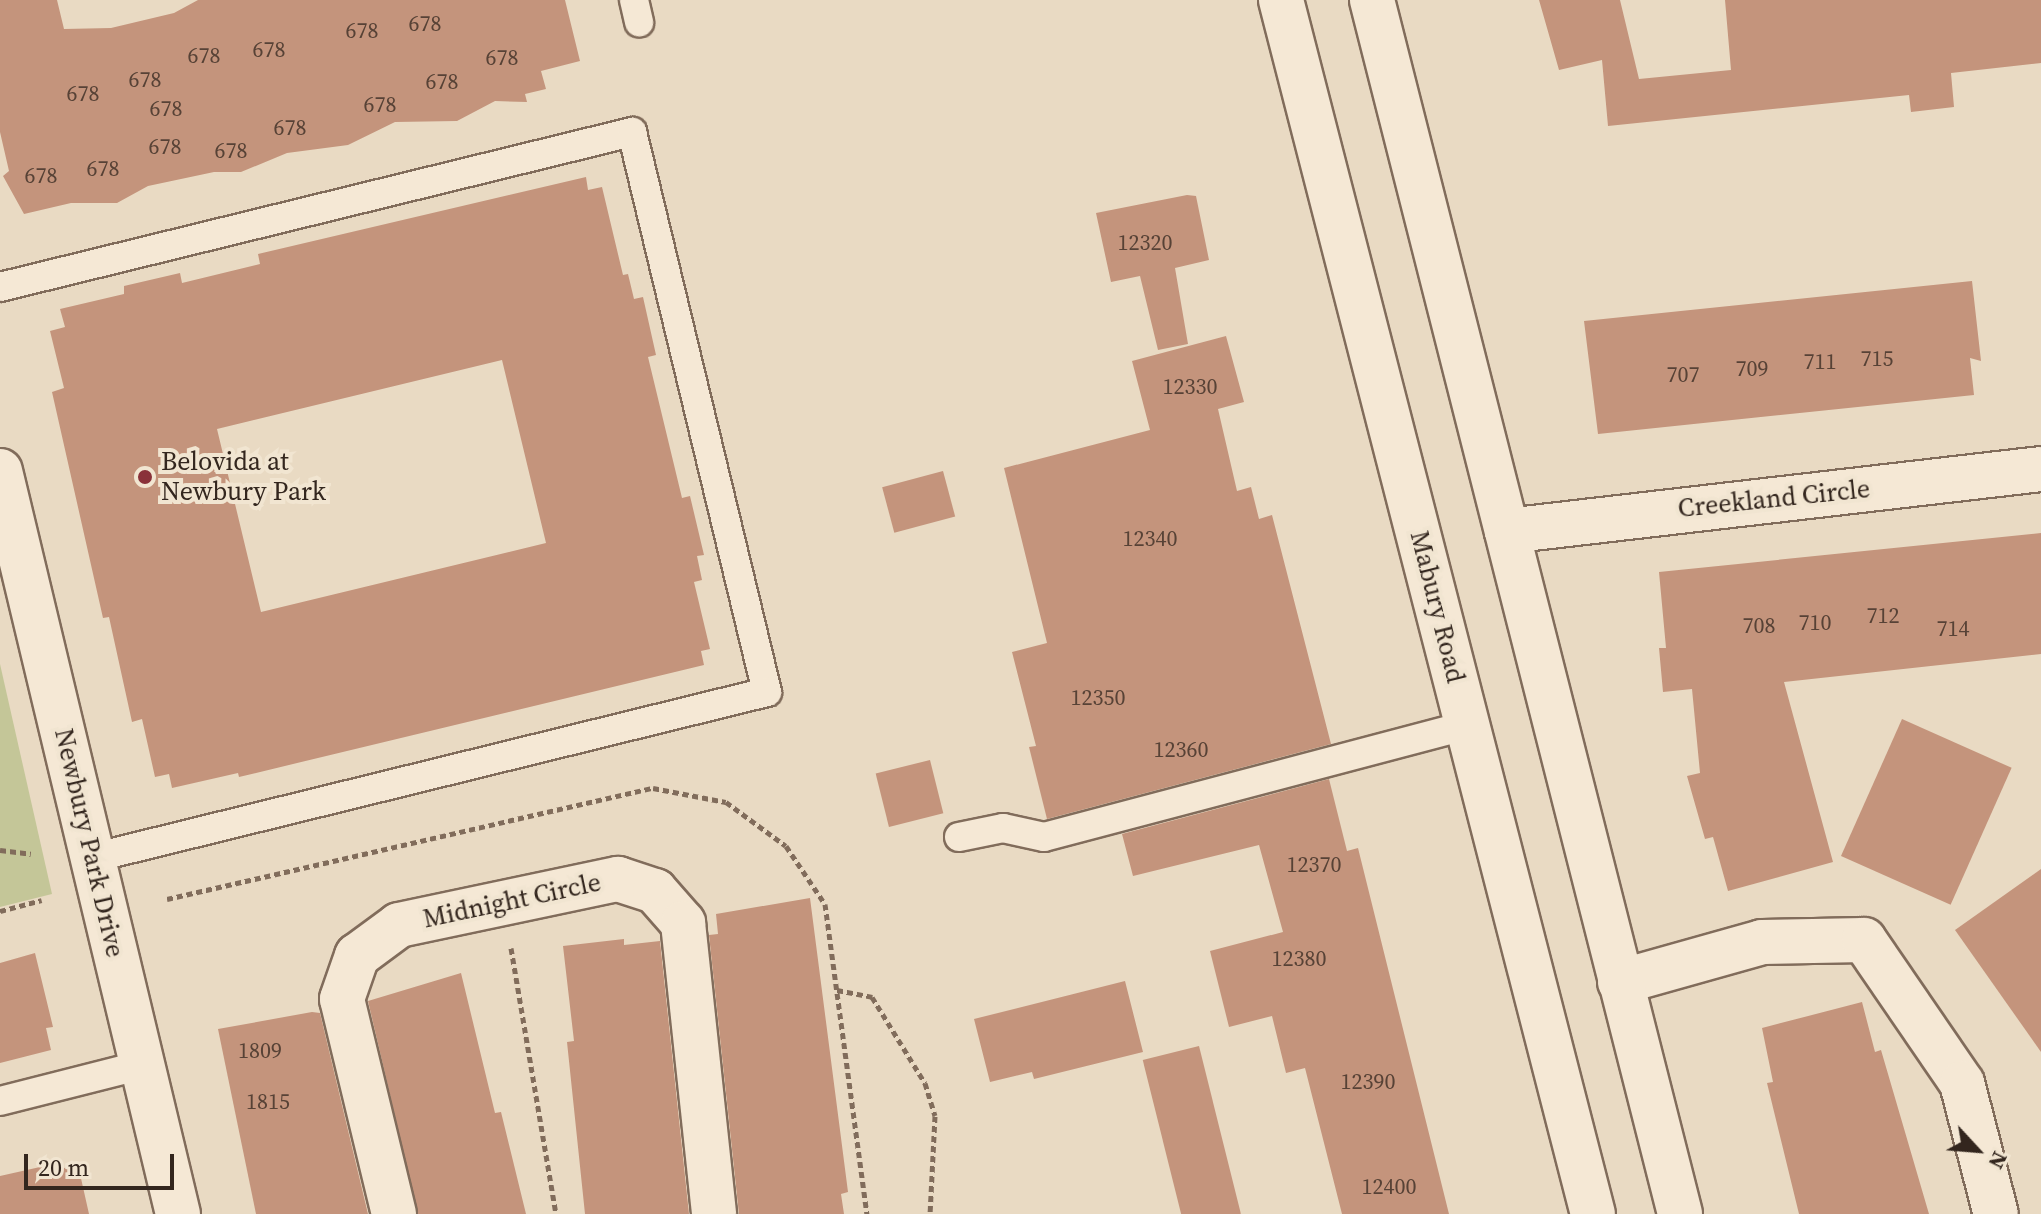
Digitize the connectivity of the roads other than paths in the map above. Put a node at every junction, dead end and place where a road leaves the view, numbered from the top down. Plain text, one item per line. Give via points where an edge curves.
1 (1281, 0) edge
2 (1372, 0) edge
3 (0, 287) edge
4 (2041, 469) edge
5 (0, 471) edge
6 (1507, 531) junction
7 (1467, 725) junction
8 (959, 837) dead end
9 (92, 858) junction
10 (1620, 982) junction
11 (142, 1065) junction
12 (0, 1101) edge
13 (178, 1214) edge
14 (394, 1214) edge
15 (714, 1214) edge
16 (1593, 1214) edge
17 (1680, 1214) edge
18 (1996, 1214) edge

1 - 7 street, Mabury Road
2 - 6 street
3 - 9 lane via 632,132 767,692
4 - 6 street, Creekland Circle
5 - 9 street, Newbury Park Drive
6 - 10 street
7 - 8 lane via 1044,837 1003,828
7 - 16 street, Mabury Road
9 - 11 street, Newbury Park Drive
10 - 17 street
10 - 18 street via 1762,942 1864,940 1962,1083
11 - 12 lane
11 - 13 street, Newbury Park Drive
14 - 15 street, Midnight Circle via 342,999 357,956 399,925 618,879 655,891 683,923

